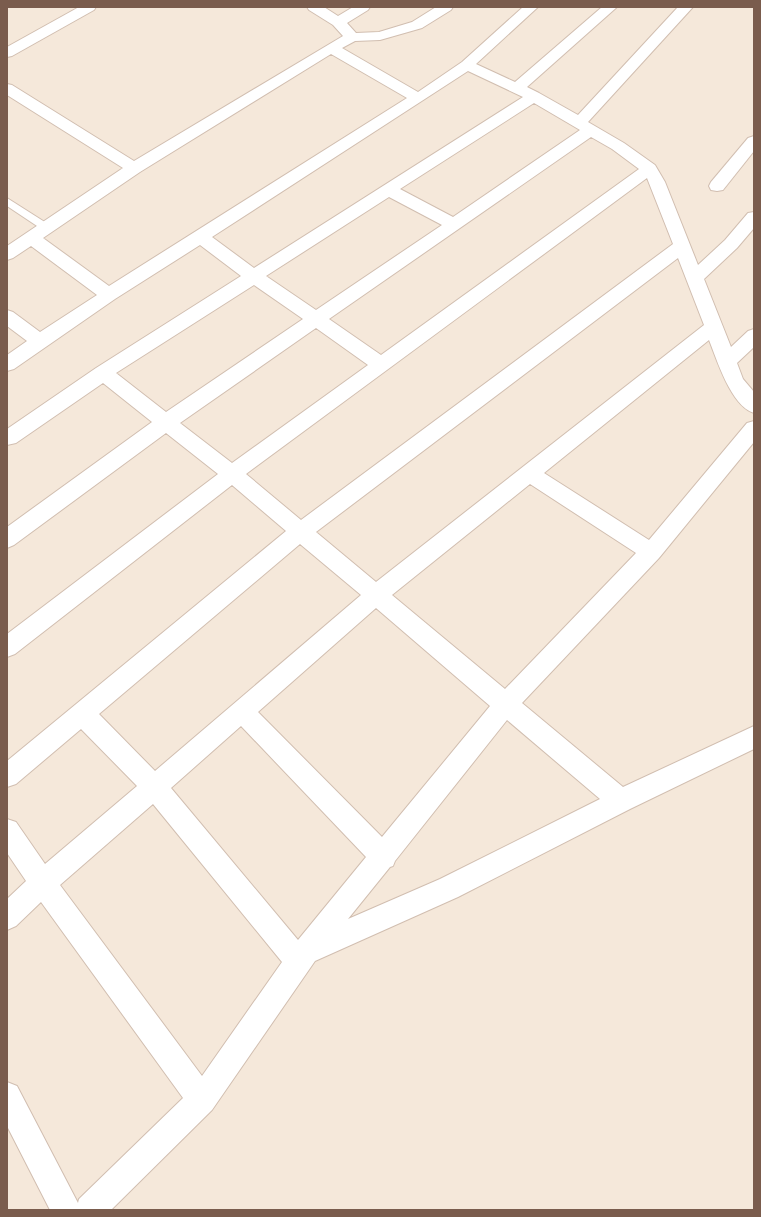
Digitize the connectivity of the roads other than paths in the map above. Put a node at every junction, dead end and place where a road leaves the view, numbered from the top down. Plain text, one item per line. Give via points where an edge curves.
1 (89, 7) edge
2 (314, 7) edge
3 (363, 7) edge
4 (446, 7) edge
5 (531, 7) edge
6 (610, 7) edge
7 (686, 7) edge
8 (338, 22) junction
9 (352, 37) junction
10 (331, 48) junction
11 (7, 53) edge
12 (467, 65) junction
13 (7, 88) edge
14 (517, 88) junction
15 (534, 96) junction
16 (418, 98) junction
17 (585, 126) junction
18 (754, 141) edge
19 (134, 168) junction
20 (649, 169) junction
21 (717, 186) dead end
22 (389, 190) junction
23 (7, 201) edge
24 (754, 217) edge
25 (454, 224) junction
26 (47, 228) junction
27 (201, 237) junction
28 (32, 238) junction
29 (682, 246) junction
30 (7, 254) edge
31 (255, 277) junction
32 (694, 278) junction
33 (109, 295) junction
34 (7, 316) edge
35 (316, 319) junction
36 (713, 327) junction
37 (754, 336) edge
38 (40, 342) junction
39 (728, 361) junction
40 (7, 364) edge
41 (381, 364) junction
42 (103, 374) junction
43 (754, 406) edge
44 (165, 423) junction
45 (754, 428) edge
46 (8, 438) edge
47 (529, 473) junction
48 (232, 474) junction
49 (300, 532) junction
50 (7, 539) edge
51 (651, 552) junction
52 (376, 595) junction
53 (7, 647) edge
54 (506, 704) junction
55 (242, 712) junction
56 (82, 713) junction
57 (754, 737) edge
58 (7, 776) edge
59 (154, 787) junction
60 (621, 802) junction
61 (7, 831) edge
62 (384, 856) junction
63 (43, 883) junction
64 (7, 917) edge
65 (302, 956) junction
66 (7, 1096) edge
67 (202, 1100) junction
68 (66, 1210) edge
69 (90, 1210) edge

1 - 11 street
2 - 8 street
3 - 8 street
4 - 9 street via 417,25 380,36
5 - 12 street
6 - 14 street
7 - 17 street
8 - 9 street
9 - 10 street
10 - 16 street
10 - 19 street
12 - 14 street
12 - 16 street
13 - 19 street
14 - 15 street
15 - 17 street
15 - 22 street
16 - 27 street
17 - 20 street
17 - 25 street
18 - 21 street
19 - 26 street
20 - 29 street via 657,182
20 - 41 street
22 - 25 street
22 - 31 street
23 - 26 lane
24 - 32 street via 731,244
25 - 35 street
26 - 28 street
27 - 31 street
27 - 33 street
28 - 30 street
28 - 33 street
29 - 32 street
29 - 49 street
31 - 35 street
31 - 42 street
32 - 36 street
33 - 38 street
34 - 38 street
35 - 41 street
35 - 44 street
36 - 39 street
36 - 47 street
37 - 39 street
38 - 40 street
39 - 43 street via 735,382
41 - 48 street
42 - 44 street
42 - 46 street
44 - 48 street
44 - 50 street
45 - 51 street
47 - 51 street
47 - 52 street
48 - 49 street
48 - 53 street
49 - 52 street
49 - 56 street
51 - 54 street
52 - 54 street
52 - 55 street
54 - 60 street
54 - 62 street
55 - 59 street
55 - 62 street
56 - 58 street
56 - 59 street
57 - 60 street
59 - 63 street
59 - 65 street
60 - 65 street via 449,888
61 - 63 street
62 - 65 street
63 - 64 street
63 - 67 street
65 - 67 street
66 - 68 street
67 - 69 street

